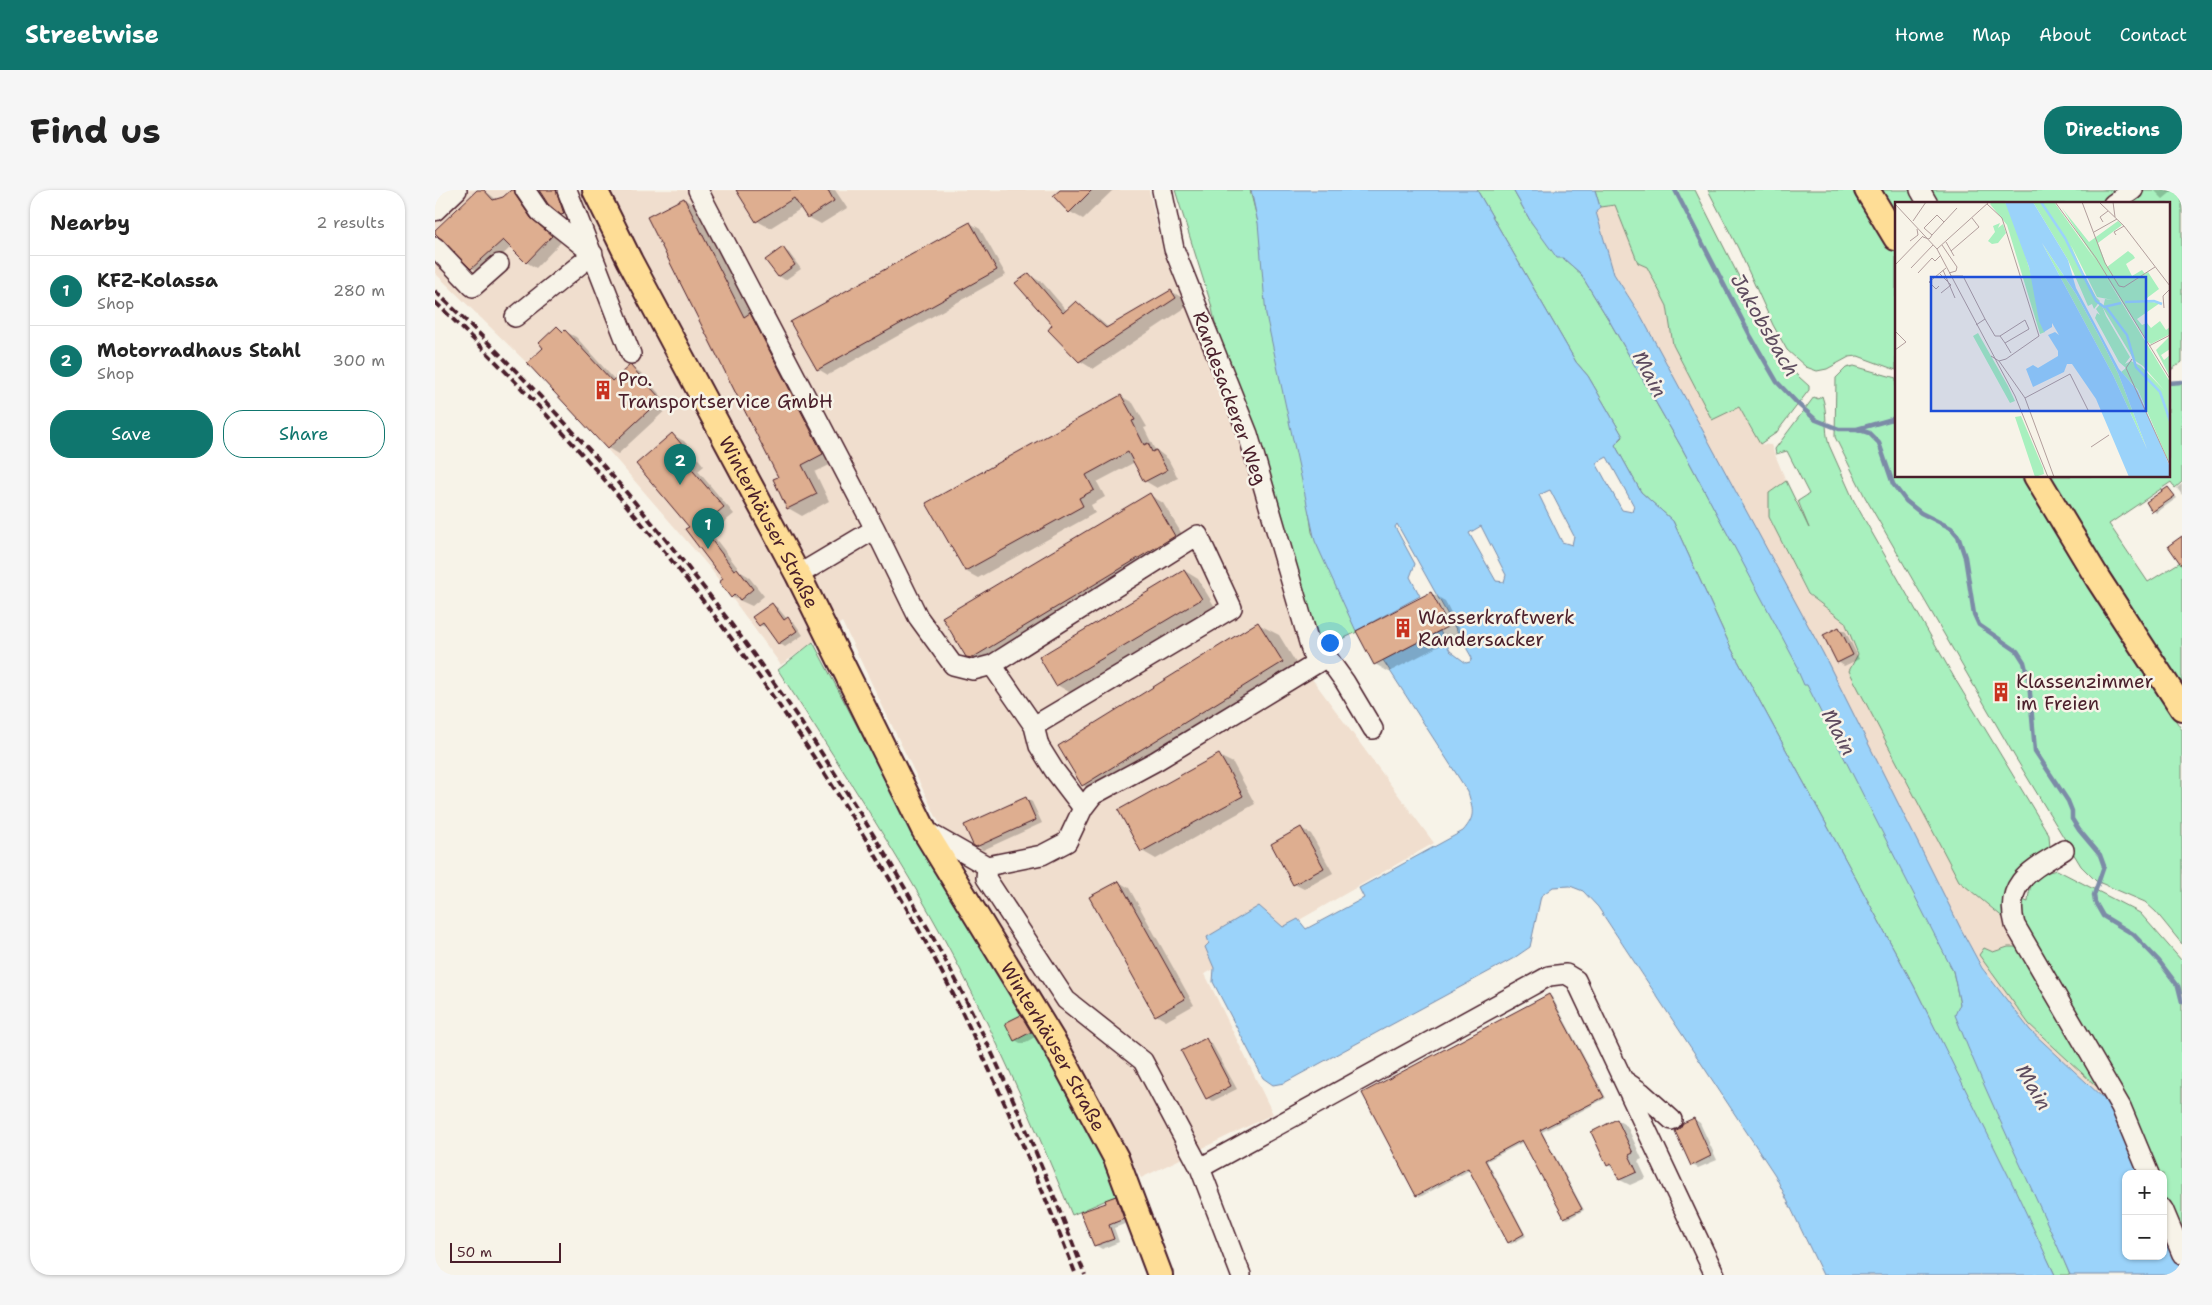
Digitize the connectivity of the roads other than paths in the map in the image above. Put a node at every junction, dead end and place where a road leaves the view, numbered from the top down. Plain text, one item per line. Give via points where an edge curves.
1 (457, 190) edge
2 (525, 190) edge
3 (567, 190) edge
4 (595, 190) edge
5 (698, 190) edge
6 (1161, 190) edge
7 (1867, 190) edge
8 (1919, 190) edge
9 (2133, 190) edge
10 (1928, 202) edge
11 (2116, 202) edge
12 (435, 211) edge
13 (1895, 236) edge
14 (435, 247) edge
15 (593, 254) junction
16 (499, 264) dead end
17 (515, 317) dead end
18 (631, 354) dead end
19 (2037, 478) edge
20 (875, 529) junction
21 (799, 575) junction
22 (1315, 664) junction
23 (992, 665) junction
24 (2182, 708) edge
25 (1034, 726) junction
26 (1373, 729) dead end
27 (1083, 808) junction
28 (924, 830) junction
29 (2064, 850) dead end
30 (987, 866) junction
31 (1623, 1081) junction
32 (1672, 1120) dead end
33 (1200, 1168) junction
34 (2147, 1170) edge
35 (2166, 1215) edge
36 (2182, 1254) edge
37 (1160, 1275) edge
38 (1241, 1275) edge
39 (1715, 1275) edge

1 - 12 street
2 - 15 street via 540,212
3 - 15 street
4 - 21 main road, Winterhäuser Straße
5 - 20 street
6 - 22 street, Randesackerer Weg via 1174,249 1248,434
7 - 13 main road
8 - 10 street
9 - 11 street
14 - 16 street via 473,288
15 - 17 street
15 - 18 street
19 - 24 main road
20 - 21 street
20 - 23 street via 918,617 953,665 973,670
21 - 28 main road, Winterhäuser Straße
22 - 26 street via 1327,658
22 - 27 street via 1156,761 1093,795
23 - 25 street
23 - 25 street via 1198,535 1231,608
25 - 27 street via 1039,746
27 - 30 street via 1067,842 1042,855
28 - 30 street
28 - 37 main road, Winterhäuser Straße via 1053,1041 1116,1158
29 - 34 street via 2032,870 2018,884 2012,896 2015,924 2121,1107
30 - 33 street via 986,878 1066,1000 1143,1061
31 - 32 street via 1641,1092
31 - 33 street via 1577,980 1566,974 1549,976
31 - 39 street
33 - 38 street
35 - 36 street

